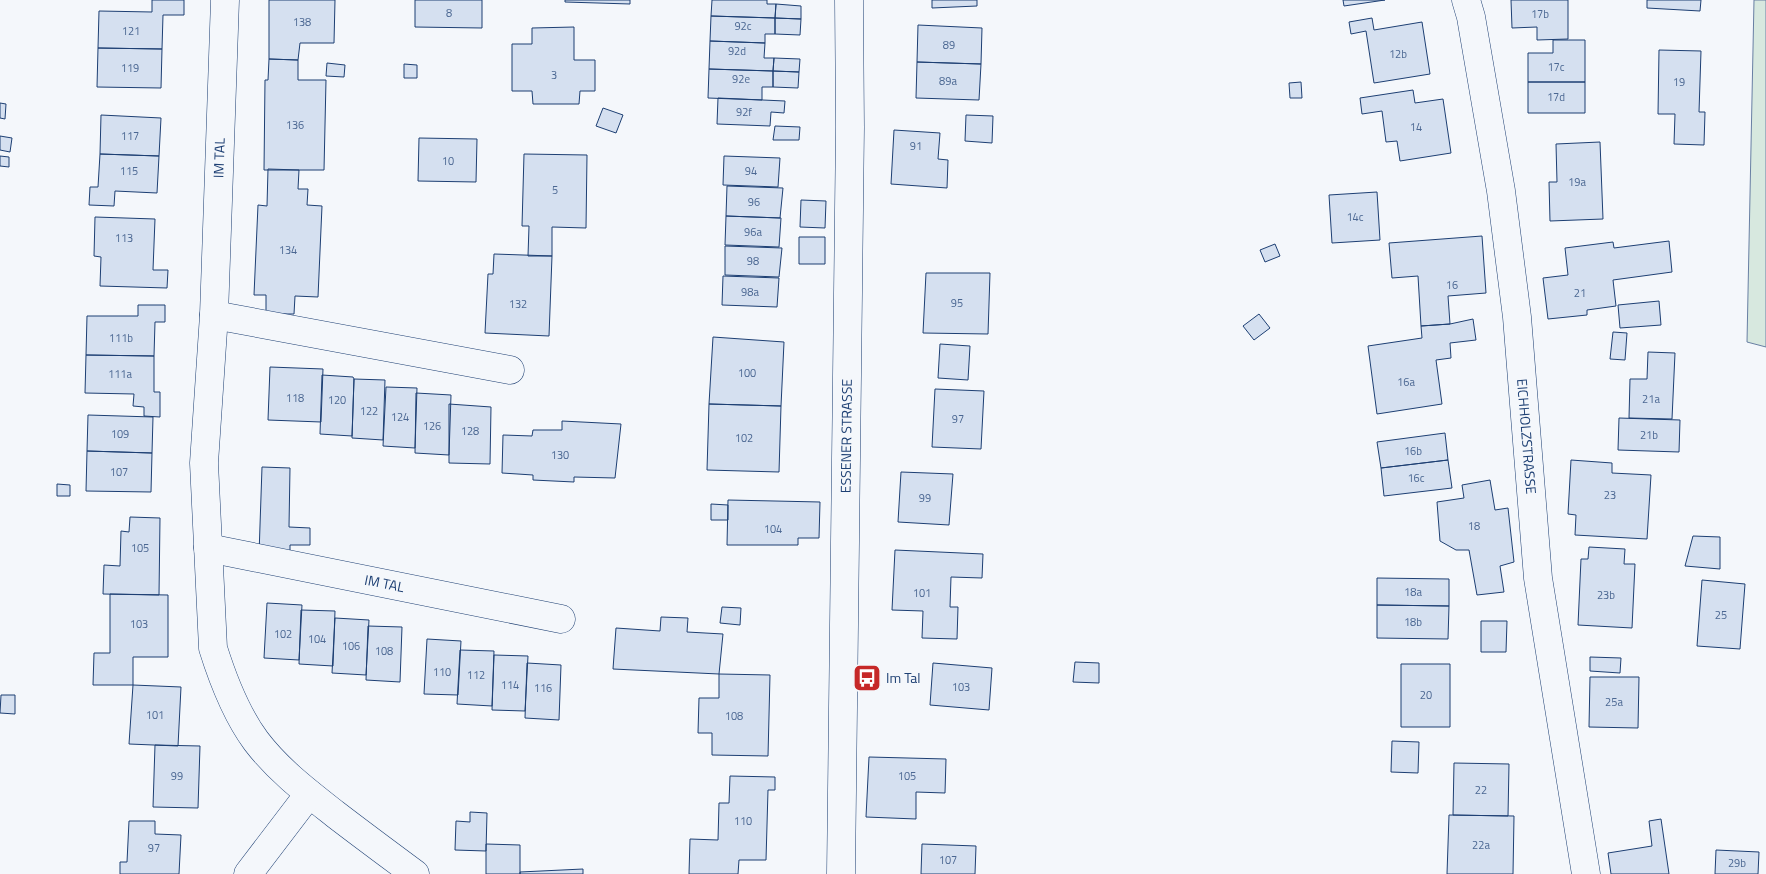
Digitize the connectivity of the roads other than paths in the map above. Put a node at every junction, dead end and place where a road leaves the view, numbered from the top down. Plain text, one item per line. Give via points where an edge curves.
1 (225, 0) edge
2 (849, 0) edge
3 (1466, 0) edge
4 (214, 315) junction
5 (510, 370) dead end
6 (208, 548) junction
7 (561, 620) dead end
8 (309, 794) junction
9 (248, 874) edge
10 (415, 874) edge
11 (841, 874) edge
12 (1586, 874) edge

1 - 4 street, IM TAL
2 - 11 street, ESSENER STRASSE
3 - 12 street, EICHHOLZSTRASSE via 1501,192 1517,317 1538,578
4 - 5 street
4 - 6 street, IM TAL via 204,463
6 - 7 street, IM TAL
6 - 8 street, IM TAL via 213,648 221,675 256,741 274,763
8 - 9 street
8 - 10 street, IM TAL

